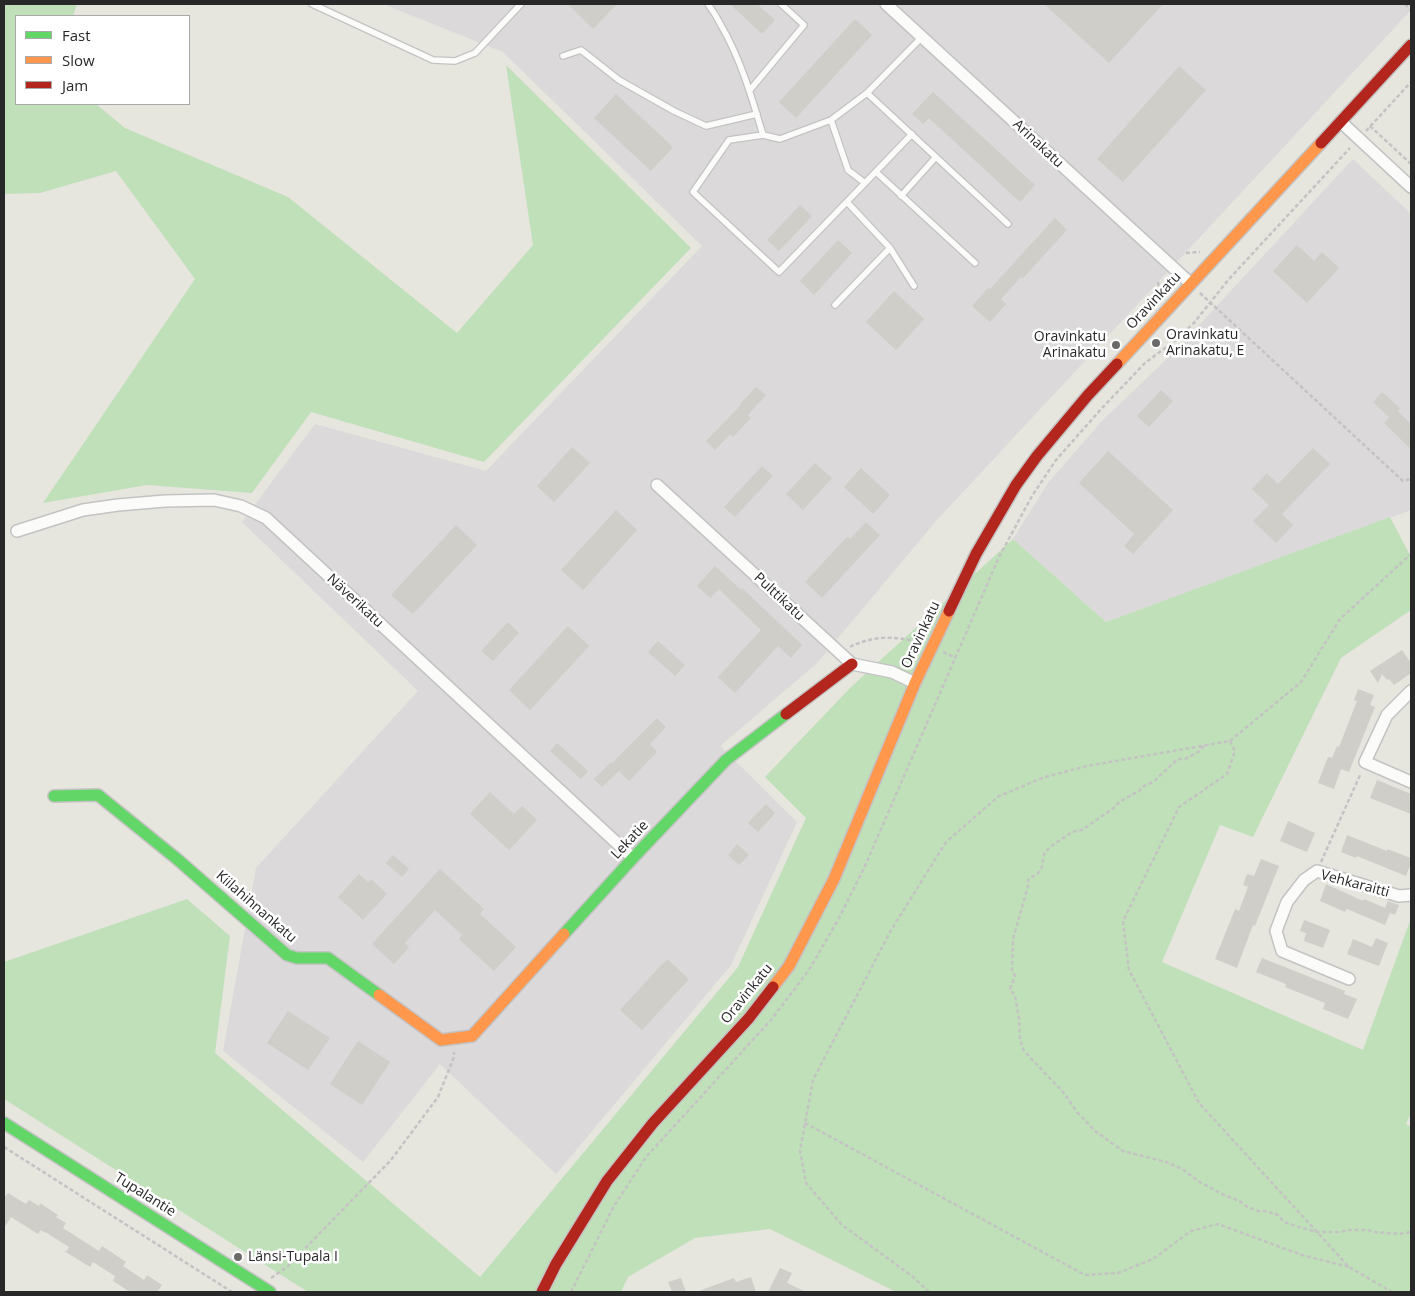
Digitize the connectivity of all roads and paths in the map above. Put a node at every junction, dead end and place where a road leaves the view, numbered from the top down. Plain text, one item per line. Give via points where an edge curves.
1 (312, 4) edge
2 (521, 4) edge
3 (708, 4) edge
4 (781, 4) edge
5 (886, 4) edge
6 (1405, 4) edge
7 (1411, 10) edge
8 (922, 37) junction
9 (1411, 45) edge
10 (563, 56) dead end
11 (1411, 82) edge
12 (750, 90) junction
13 (867, 93) junction
14 (757, 114) junction
15 (831, 120) junction
16 (1341, 122) junction
17 (1370, 126) junction
18 (912, 134) junction
19 (763, 136) junction
20 (1359, 139) junction
21 (936, 157) junction
22 (1411, 164) edge
23 (876, 172) junction
24 (866, 183) junction
25 (1411, 187) edge
26 (901, 196) junction
27 (848, 202) junction
28 (1008, 224) dead end
29 (890, 248) junction
30 (1200, 252) dead end
31 (1186, 253) dead end
32 (975, 263) dead end
33 (1158, 282) dead end
34 (1190, 284) junction
35 (914, 286) dead end
36 (1160, 295) dead end
37 (1210, 302) junction
38 (835, 305) dead end
39 (1411, 479) edge
40 (658, 485) dead end
41 (16, 531) dead end
42 (1411, 554) edge
43 (932, 647) junction
44 (841, 654) junction
45 (956, 658) junction
46 (852, 664) junction
47 (915, 683) junction
48 (1411, 691) edge
49 (1230, 741) junction
50 (1204, 746) junction
51 (1365, 762) junction
52 (1411, 782) edge
53 (54, 796) dead end
54 (633, 858) junction
55 (1317, 871) junction
56 (1411, 895) edge
57 (1350, 978) dead end
58 (456, 1038) junction
59 (441, 1040) joint
60 (4, 1123) edge
61 (805, 1123) junction
62 (4, 1147) edge
63 (1317, 1232) junction
64 (1411, 1232) edge
65 (1350, 1268) junction
66 (271, 1278) dead end
67 (232, 1292) edge
68 (270, 1292) edge
69 (542, 1292) edge
70 (571, 1292) edge
71 (929, 1292) edge
72 (1392, 1292) edge

1 - 2 lane via 433,60 455,61 475,53
3 - 12 lane via 723,27
4 - 12 lane via 804,25
5 - 8 street, Arinakatu
6 - 7 path
8 - 13 lane
8 - 34 street, Arinakatu
9 - 16 street, Oravinkatu
10 - 14 lane via 582,50 619,80 706,126
11 - 17 path
12 - 14 lane
13 - 15 lane
13 - 18 lane
14 - 19 lane
15 - 19 lane via 780,139
15 - 24 lane via 848,170
16 - 20 street
16 - 34 street, Oravinkatu
17 - 20 path
17 - 22 path
18 - 21 lane
18 - 23 lane
19 - 27 lane via 729,140 693,192 779,272
20 - 25 street
20 - 37 path
21 - 26 lane
21 - 28 lane
23 - 24 lane
23 - 26 lane
24 - 27 lane
26 - 32 lane
27 - 29 lane
29 - 35 lane
29 - 38 lane
30 - 31 path
33 - 36 path
34 - 37 path
34 - 43 street, Oravinkatu via 1088,395 1016,485 976,554
37 - 39 path via 1403,481
37 - 45 path via 1179,337 1145,363 1056,460 999,557
40 - 44 street, Pulttikatu
41 - 54 street, Näverikatu via 84,510 165,501 214,500 241,506 266,518
42 - 49 path via 1340,619 1301,682
43 - 44 path via 902,639 870,639
43 - 45 path
43 - 47 street, Oravinkatu
44 - 46 street, Pulttikatu
45 - 70 path via 865,866 809,970 772,1020 646,1157 614,1206
46 - 47 street via 892,672
46 - 54 street, Lekatie via 726,760
47 - 69 street, Oravinkatu via 834,879 789,966 749,1018 653,1123 607,1180
48 - 51 street via 1387,714
49 - 50 path
49 - 63 path via 1235,751 1227,774 1179,808 1123,921 1129,970 1199,1103
50 - 61 path via 1087,766 1045,777 999,796 946,842 890,932 813,1080
50 - 63 path via 1185,759 1178,759 1153,782 1082,830 1072,832 1044,854 1042,867 1028,880 1013,939 1012,970 1015,976 1010,989 1015,996 1020,1040 1024,1051 1094,1131 1123,1151 1166,1162 1246,1206 1278,1215 1284,1222
51 - 52 street
51 - 55 path
53 - 59 street, Kiilahihnankatu via 98,795 288,956 328,958
54 - 58 street, Lekatie via 472,1036
55 - 56 street, Vehkaraitti via 1399,896
55 - 57 street, Vehkaraitti via 1304,880 1287,902 1276,931 1282,951
58 - 59 street, Lekatie
58 - 66 path via 454,1057 438,1097 391,1160 288,1266
60 - 68 street, Tupalantie
61 - 65 path via 1084,1275 1118,1272 1153,1259 1191,1231 1218,1224 1302,1255
61 - 71 path via 800,1151 806,1183 842,1225
62 - 67 path
63 - 64 path
63 - 65 path
65 - 72 path

